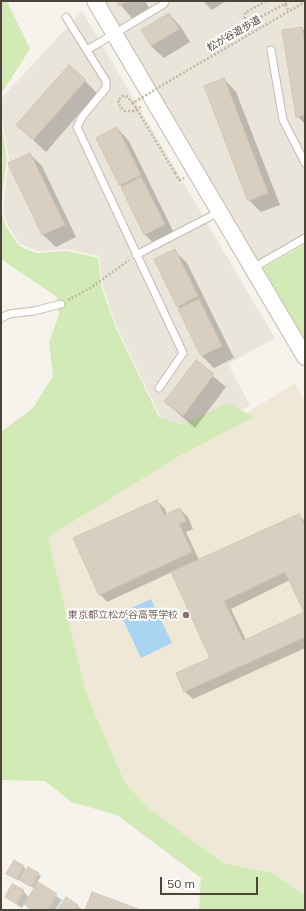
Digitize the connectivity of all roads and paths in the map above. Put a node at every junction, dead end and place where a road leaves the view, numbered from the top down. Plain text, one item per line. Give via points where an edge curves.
1 (95, 1) edge
2 (165, 1) edge
3 (266, 1) edge
4 (289, 1) edge
5 (305, 2) edge
6 (284, 4) junction
7 (289, 11) junction
8 (66, 17) dead end
9 (114, 34) junction
10 (87, 50) junction
11 (270, 50) dead end
12 (133, 102) junction
13 (144, 105) dead end
14 (305, 163) edge
15 (186, 178) dead end
16 (220, 212) junction
17 (305, 238) edge
18 (136, 255) junction
19 (253, 268) junction
20 (61, 304) joint
21 (1, 318) edge
22 (305, 357) edge
23 (159, 388) dead end

1 - 9 street
2 - 9 lane
3 - 6 path via 245,13 245,19 251,22
4 - 6 path
5 - 7 path, 松が谷遊歩道
6 - 7 path
7 - 12 path, 松が谷遊歩道, bridge
8 - 10 lane
9 - 10 lane
9 - 16 street
10 - 18 lane via 106,81 106,88 82,116 77,127
11 - 14 lane via 283,120
12 - 13 path via 126,96 118,100 120,107 125,111 134,111
12 - 15 path, bridge via 179,180
16 - 18 lane
16 - 19 street
17 - 19 lane
18 - 20 path via 92,287
18 - 23 lane via 183,353
19 - 22 street
20 - 21 lane via 9,314

